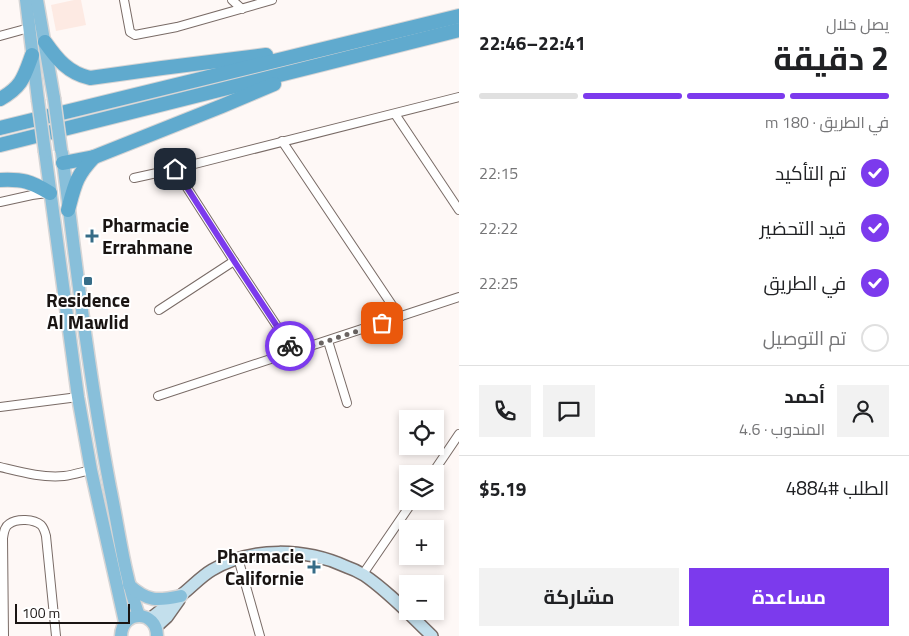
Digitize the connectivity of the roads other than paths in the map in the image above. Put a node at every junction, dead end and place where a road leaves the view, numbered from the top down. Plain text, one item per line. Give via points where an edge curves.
1 (26, 0) edge
2 (37, 0) edge
3 (124, 0) edge
4 (232, 0) edge
5 (272, 0) edge
6 (242, 9) junction
7 (459, 16) edge
8 (29, 28) junction
9 (459, 30) edge
10 (0, 36) edge
11 (45, 42) junction
12 (336, 46) junction
13 (32, 55) junction
14 (314, 67) junction
15 (459, 97) edge
16 (0, 99) edge
17 (394, 114) junction
18 (0, 128) edge
19 (282, 142) junction
20 (0, 145) edge
21 (62, 156) junction
22 (94, 157) junction
23 (175, 169) junction
24 (134, 178) dead end
25 (0, 180) edge
26 (50, 193) junction
27 (0, 202) edge
28 (68, 210) junction
29 (459, 210) edge
30 (234, 261) junction
31 (459, 297) edge
32 (158, 310) dead end
33 (400, 317) junction
34 (328, 341) junction
35 (294, 352) junction
36 (158, 396) dead end
37 (78, 397) junction
38 (347, 403) dead end
39 (0, 407) edge
40 (459, 434) edge
41 (438, 465) edge
42 (0, 467) edge
43 (92, 470) junction
44 (407, 510) edge
45 (238, 558) junction
46 (364, 574) junction
47 (129, 585) junction
48 (181, 596) junction
49 (150, 625) edge
50 (121, 632) edge
51 (4, 636) edge
52 (56, 636) edge
53 (260, 636) edge
54 (432, 636) edge

1 - 8 main road
2 - 11 main road
3 - 6 street via 130,32 135,35
4 - 6 street
5 - 6 street
7 - 12 highway
8 - 10 street
8 - 13 main road
9 - 14 highway
11 - 12 highway via 64,65 90,78
11 - 21 main road, bridge
12 - 18 highway
13 - 16 highway via 20,83
13 - 26 main road, bridge
14 - 20 highway
14 - 22 highway
15 - 17 street
17 - 19 street
17 - 29 street
19 - 23 street
19 - 33 street
21 - 22 highway
21 - 28 main road
22 - 28 highway via 78,176
23 - 24 street
23 - 30 street
25 - 26 highway via 28,181
26 - 27 street
26 - 37 main road
28 - 47 main road via 100,433
30 - 32 street
30 - 35 street
31 - 33 street
33 - 34 street
34 - 35 street
34 - 38 street
35 - 36 street
37 - 39 street
37 - 43 main road
40 - 41 street
42 - 43 street via 52,476
43 - 50 main road
44 - 46 street
45 - 46 main road via 286,552 318,556
45 - 48 main road via 212,570
45 - 53 street
46 - 54 main road
47 - 48 main road via 139,594 153,599
47 - 49 main road
48 - 49 main road via 165,619
49 - 50 main road via 133,617
51 - 52 street via 4,529 9,523 29,520 40,524 46,536

